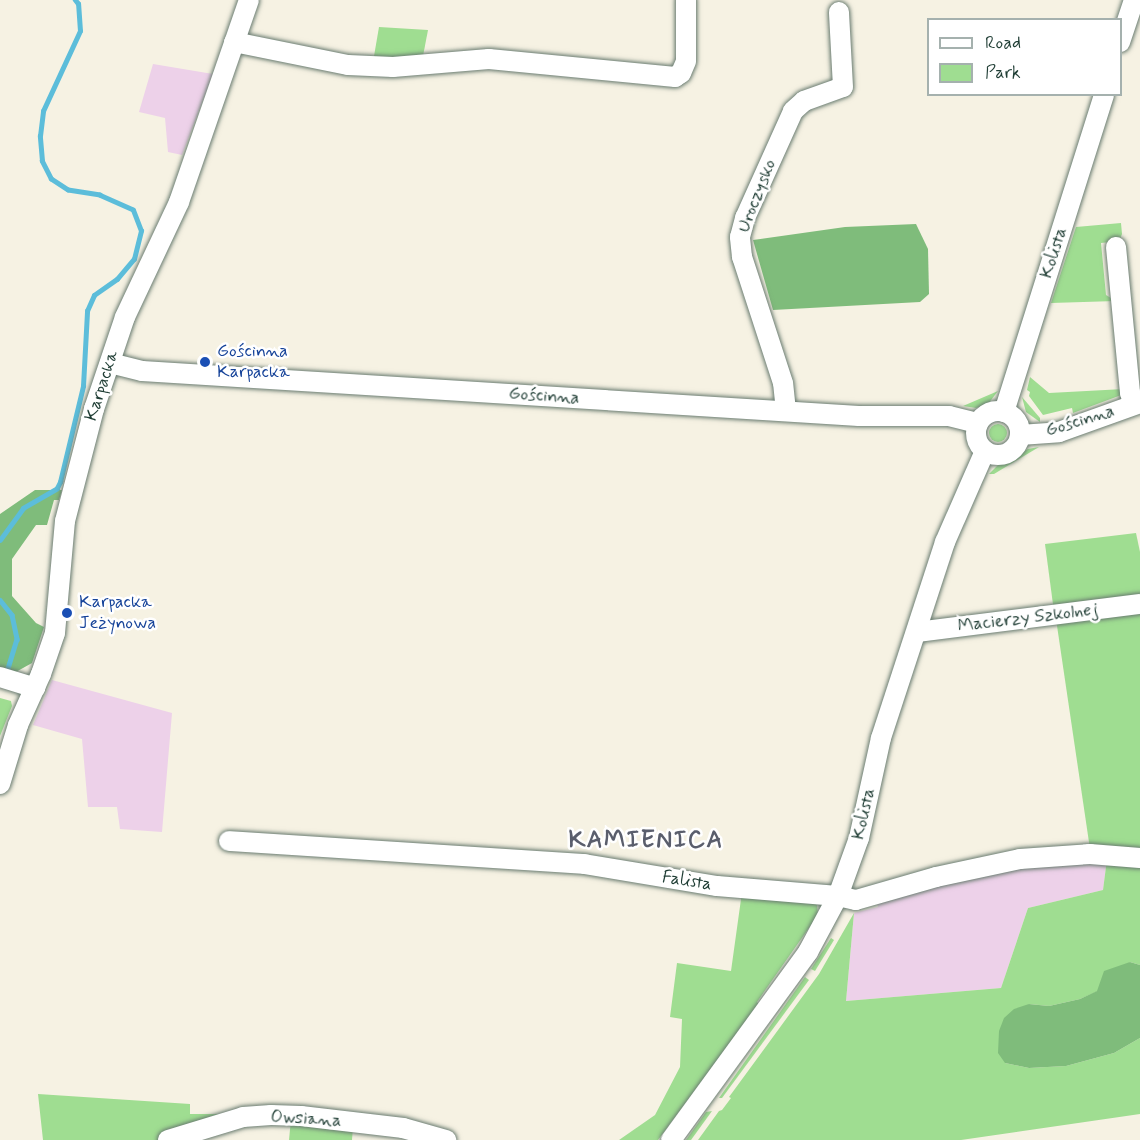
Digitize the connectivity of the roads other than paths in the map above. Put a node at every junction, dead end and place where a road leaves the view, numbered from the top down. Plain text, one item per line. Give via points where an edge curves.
1 (249, 0) edge
2 (686, 0) edge
3 (1134, 0) edge
4 (839, 12) dead end
5 (1122, 36) edge
6 (234, 42) junction
7 (1103, 96) edge
8 (1116, 247) dead end
9 (110, 363) junction
10 (1137, 403) edge
11 (786, 411) junction
12 (1004, 411) junction
13 (978, 423) junction
14 (1020, 435) junction
15 (985, 451) junction
16 (1140, 604) edge
17 (916, 632) junction
18 (6, 679) edge
19 (35, 687) junction
20 (0, 784) edge
21 (229, 841) dead end
22 (1140, 858) edge
23 (838, 896) junction
24 (168, 1140) edge
25 (446, 1140) edge
26 (670, 1140) edge

1 - 6 street, Karpacka
2 - 6 street via 686,62 675,77 489,59 367,66
3 - 5 street
4 - 11 street, Uroczysko via 843,87 804,101 793,111 740,237 742,257 783,383
6 - 9 street, Karpacka via 175,211 125,317
7 - 12 street, Kolista
8 - 10 street via 1130,393
9 - 11 street, Gościnna via 142,371
9 - 19 street, Karpacka via 66,514 55,633
10 - 14 street, Gościnna via 1059,432
11 - 13 street, Gościnna via 878,417 949,416
12 - 13 street via 989,412
12 - 14 street via 1017,421
13 - 15 street via 976,438
14 - 15 street via 1017,444 1002,455
15 - 17 street, Kolista via 945,542
16 - 17 street, Macierzy Szkolnej
17 - 23 street, Kolista via 881,738 859,838
18 - 19 street
19 - 20 street, Karpacka
21 - 23 street, Falista via 584,864 717,886
22 - 23 street, Falista via 1090,854 1020,860 936,877 866,899
23 - 26 street, Kolista via 808,952
24 - 25 street, Owsiana via 234,1119 271,1115 403,1128

